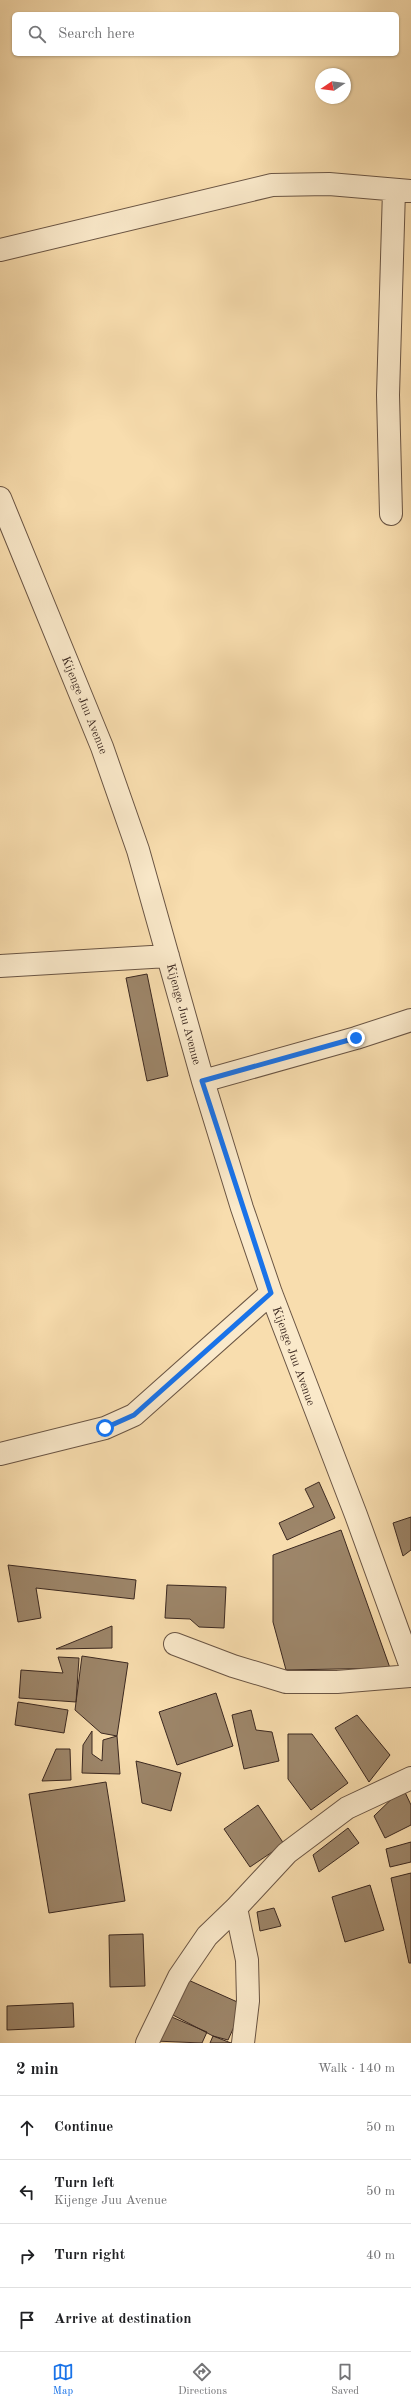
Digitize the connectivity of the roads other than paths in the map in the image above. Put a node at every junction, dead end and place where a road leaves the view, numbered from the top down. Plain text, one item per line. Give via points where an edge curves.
1 (403, 191) edge
2 (0, 250) edge
3 (0, 498) edge
4 (391, 514) dead end
5 (168, 956) junction
6 (0, 966) edge
7 (411, 1020) edge
8 (202, 1081) junction
9 (271, 1293) junction
10 (0, 1454) edge
11 (404, 1626) edge
12 (175, 1644) dead end
13 (411, 1667) edge
14 (411, 1676) edge
15 (411, 1778) edge
16 (236, 1908) junction
17 (147, 2043) edge
18 (243, 2043) edge

1 - 2 street via 329,184 272,186
1 - 4 street via 388,395
3 - 5 street, Kijenge Juu Avenue via 102,747 138,850
5 - 6 street
5 - 8 street, Kijenge Juu Avenue
7 - 8 street
8 - 9 street, Kijenge Juu Avenue
9 - 10 street via 134,1415 105,1428
9 - 11 street, Kijenge Juu Avenue
11 - 13 street, Kijenge Juu Avenue
12 - 14 street via 233,1666 286,1682 336,1682
15 - 16 street via 347,1808 287,1853
16 - 17 street via 207,1936 180,1977
16 - 18 street via 247,1960 248,2001

